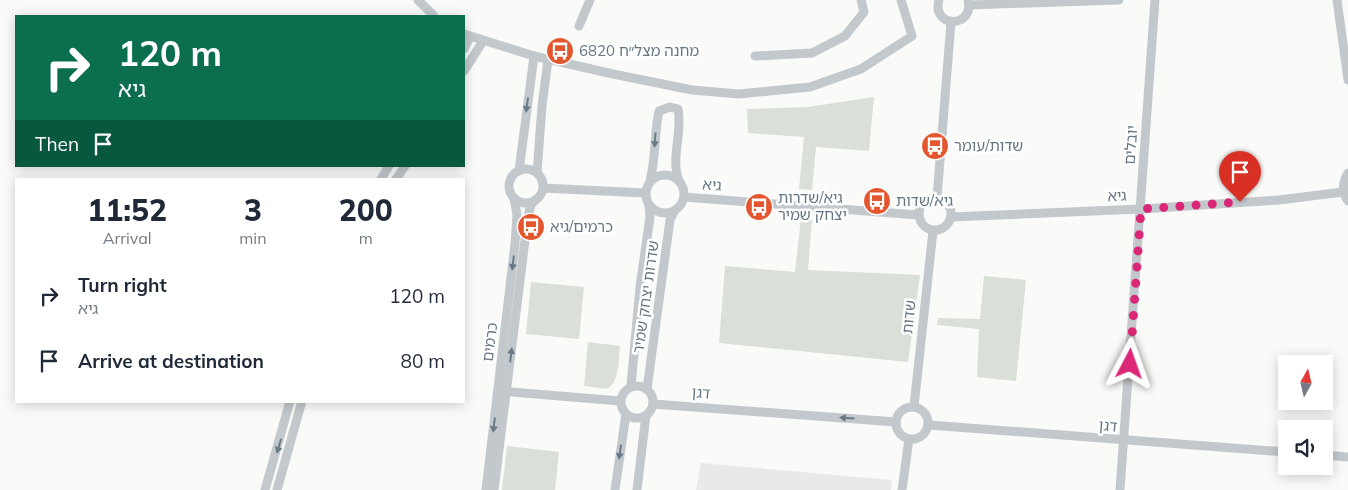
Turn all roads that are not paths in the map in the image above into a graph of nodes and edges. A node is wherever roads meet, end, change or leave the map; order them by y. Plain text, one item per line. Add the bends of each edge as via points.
1 (418, 0) edge
2 (590, 0) edge
3 (861, 0) edge
4 (901, 0) edge
5 (939, 0) edge
6 (1119, 0) edge
7 (1155, 0) edge
8 (1337, 0) edge
9 (969, 3) edge
10 (433, 15) edge
11 (951, 22) junction
12 (579, 26) dead end
13 (467, 36) edge
14 (482, 41) junction
15 (534, 56) junction
16 (755, 56) dead end
17 (548, 60) junction
18 (465, 69) edge
19 (1348, 80) edge
20 (388, 167) edge
21 (404, 167) edge
22 (519, 171) junction
23 (537, 173) junction
24 (1348, 173) edge
25 (381, 178) edge
26 (397, 178) edge
27 (650, 181) junction
28 (679, 181) junction
29 (543, 188) junction
30 (1343, 192) junction
31 (646, 193) junction
32 (684, 197) junction
33 (514, 198) junction
34 (937, 198) junction
35 (535, 200) junction
36 (1348, 201) edge
37 (649, 205) junction
38 (1141, 209) junction
39 (675, 210) junction
40 (918, 215) junction
41 (951, 217) junction
42 (933, 231) junction
43 (631, 386) junction
44 (647, 389) junction
45 (502, 391) junction
46 (620, 401) junction
47 (289, 403) edge
48 (301, 403) edge
49 (653, 404) junction
50 (914, 406) junction
51 (626, 414) junction
52 (646, 415) junction
53 (896, 422) junction
54 (928, 425) junction
55 (909, 439) junction
56 (1124, 441) junction
57 (1348, 450) edge
58 (1278, 451) edge
59 (1333, 456) edge
60 (1348, 457) edge
61 (1348, 462) edge
62 (265, 490) edge
63 (277, 490) edge
64 (486, 490) edge
65 (494, 490) edge
66 (615, 490) edge
67 (637, 490) edge
68 (902, 490) edge
69 (1120, 490) edge

1 - 10 street
2 - 12 street
3 - 16 street via 864,12 845,36 812,53
4 - 17 street via 912,36 861,70 810,87 739,94 692,90
5 - 11 street via 939,13
6 - 9 street
7 - 38 street, יובלים
8 - 19 street
9 - 11 street via 964,18
11 - 34 street
13 - 14 street
14 - 15 street
14 - 18 street
15 - 17 street
15 -> 22 street
17 - 23 street
20 - 25 street
21 - 26 street
22 - 23 street via 528,169
22 - 33 street via 510,182
23 - 29 street
24 - 30 street
27 - 28 street via 670,175
28 -> 27 street via 676,163 680,119 678,109 670,107 660,112 658,119
27 - 31 street
28 - 32 street
29 - 31 street
29 - 35 street
30 - 36 street
30 - 38 street, גיא via 1280,200
31 - 37 street
32 - 39 street
32 - 40 street, גיא
33 - 35 street via 525,203
33 -> 45 street, כרמים via 516,244
34 - 40 street via 924,202
34 - 41 street via 946,202
45 -> 35 street, כרמים via 528,216
37 - 39 street via 658,212
37 - 43 street, שדרות יצחק שמיר
38 - 41 street, גיא
38 - 56 street, יובלים
39 - 44 street, שדרות יצחק שמיר via 670,220
40 - 42 street via 923,226
41 - 42 street via 943,229
42 - 50 street, שדות
43 - 44 street
43 - 46 street
44 - 49 street
45 - 46 street
45 -> 64 street, כרמים
45 - 65 street, כרמים
46 - 51 street
47 -> 62 street
48 - 63 street
49 - 52 street
53 -> 49 street, דגן
50 - 53 street via 902,410
50 - 54 street via 925,413
51 - 52 street via 634,418
51 -> 66 street
52 - 67 street
53 - 55 street via 899,433
54 - 55 street via 922,436
54 - 56 street, דגן
55 - 68 street
56 - 58 street, דגן
56 - 69 street, יובלים
57 - 60 street
59 - 60 street
60 - 61 street

